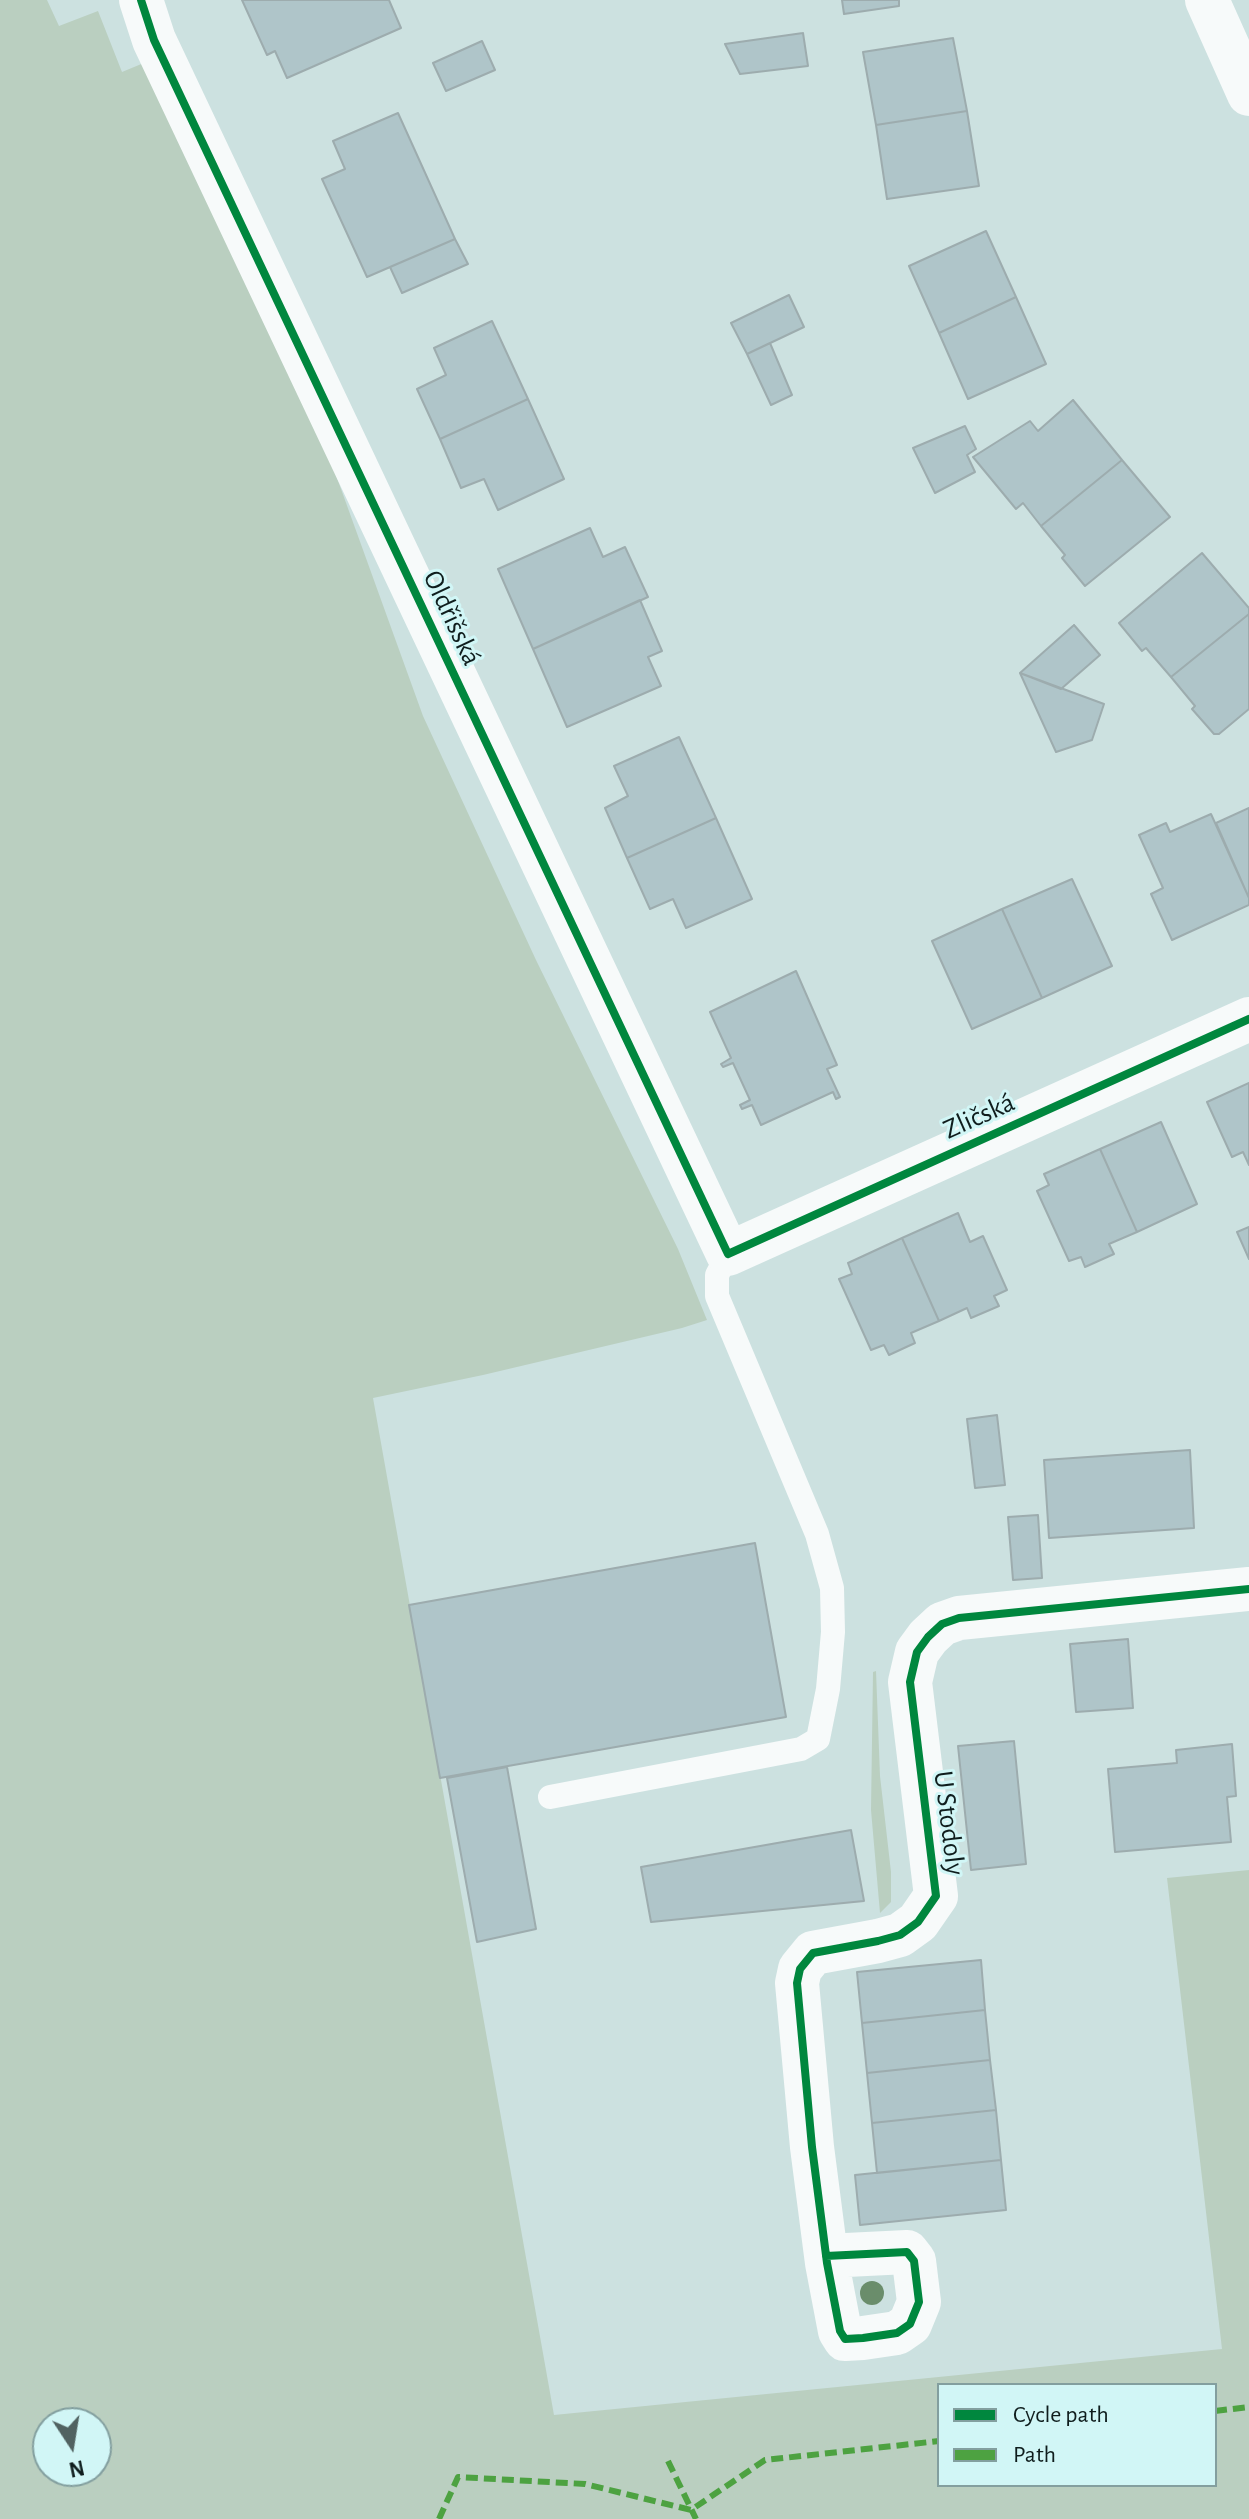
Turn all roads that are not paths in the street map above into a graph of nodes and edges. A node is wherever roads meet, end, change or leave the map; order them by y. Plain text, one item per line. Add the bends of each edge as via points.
1 (141, 0) edge
2 (1207, 0) edge
3 (1249, 94) edge
4 (1249, 1019) edge
5 (728, 1254) junction
6 (1249, 1589) edge
7 (550, 1797) dead end
8 (826, 2256) dead end

1 - 5 street, Oldřišská via 154,40
2 - 3 street
4 - 5 street, Zličská
5 - 7 lane via 717,1275 717,1296 817,1534 832,1588 828,1689 818,1739 801,1749
6 - 8 street, U Stodoly via 959,1618 942,1624 917,1652 910,1682 936,1896 918,1922 900,1935 813,1953 797,1983

